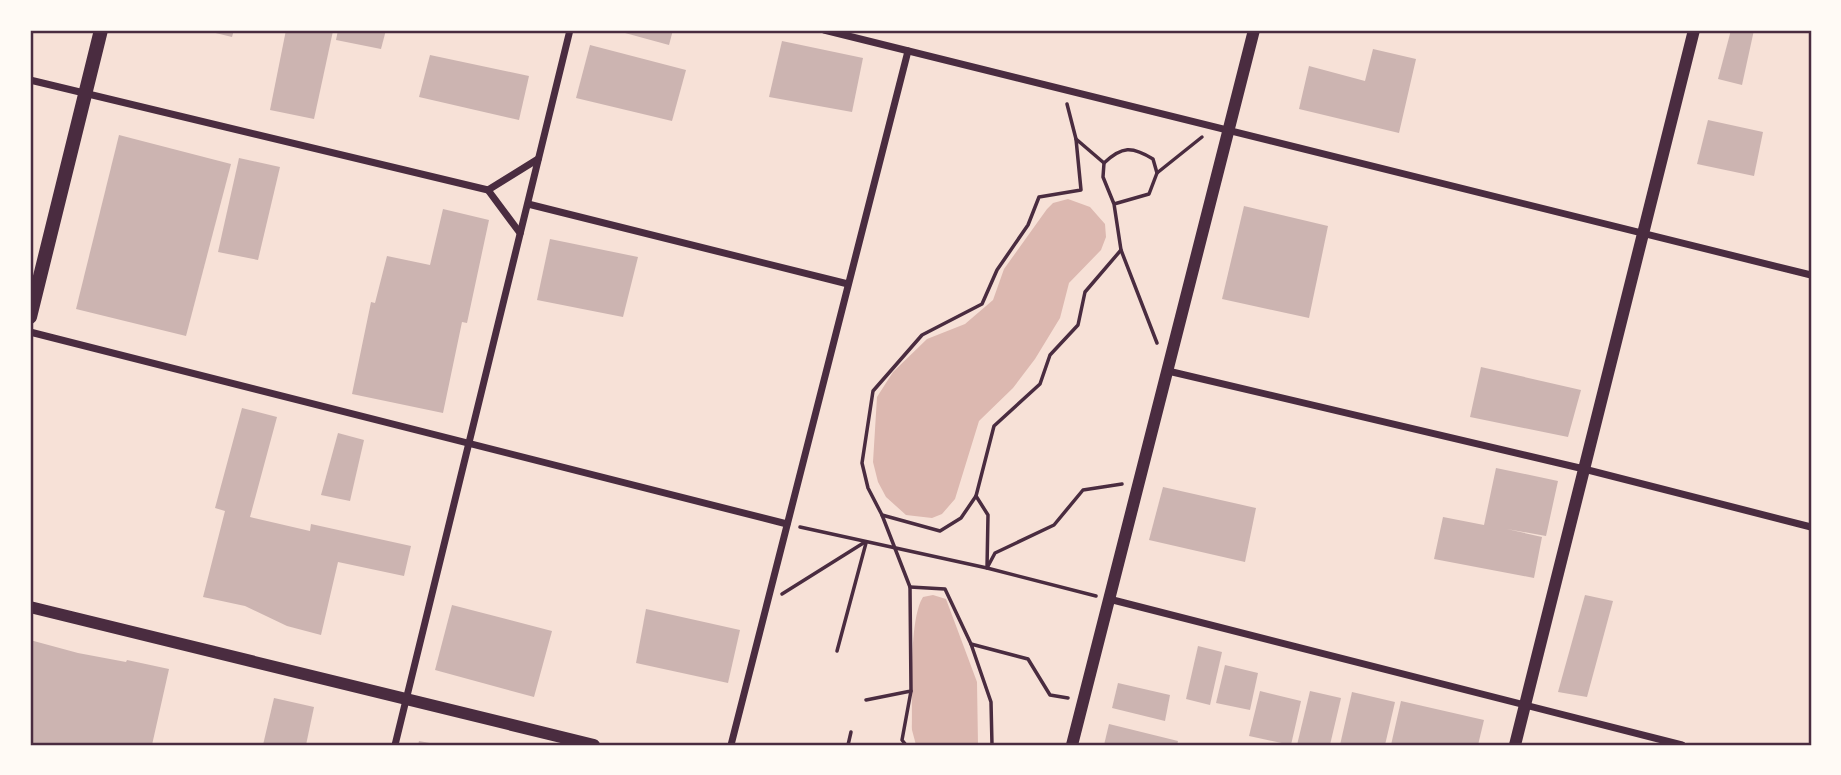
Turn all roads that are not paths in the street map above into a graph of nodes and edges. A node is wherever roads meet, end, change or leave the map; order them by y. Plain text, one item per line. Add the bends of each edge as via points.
1 (101, 30) edge
2 (570, 30) edge
3 (824, 30) edge
4 (1254, 30) edge
5 (1694, 30) edge
6 (908, 51) junction
7 (30, 80) edge
8 (84, 93) junction
9 (1229, 130) junction
10 (539, 159) junction
11 (488, 190) junction
12 (528, 204) junction
13 (520, 233) junction
14 (1644, 233) junction
15 (1811, 275) edge
16 (848, 284) junction
17 (30, 317) edge
18 (30, 332) edge
19 (1168, 371) junction
20 (468, 445) junction
21 (1584, 469) junction
22 (787, 524) junction
23 (1811, 527) edge
24 (1108, 599) junction
25 (30, 607) edge
26 (408, 699) junction
27 (1525, 706) junction
28 (396, 745) edge
29 (594, 745) edge
30 (731, 745) edge
31 (1072, 745) edge
32 (1515, 745) edge
33 (1682, 745) edge

1 - 8 main road
2 - 10 street
3 - 6 street
4 - 9 street
5 - 14 street
6 - 9 street
6 - 16 street
7 - 8 street
8 - 11 street
8 - 17 main road
9 - 14 street
9 - 19 street
10 - 11 street
10 - 12 street
11 - 13 street
12 - 13 street
12 - 16 street
13 - 20 street
14 - 15 street
14 - 21 street
16 - 22 street
18 - 20 street
19 - 21 street
19 - 24 street
20 - 22 street
20 - 26 street
21 - 23 street
21 - 27 street
22 - 30 street
24 - 27 street
24 - 31 street
25 - 26 street
26 - 28 street
26 - 29 street
27 - 32 street
27 - 33 street

